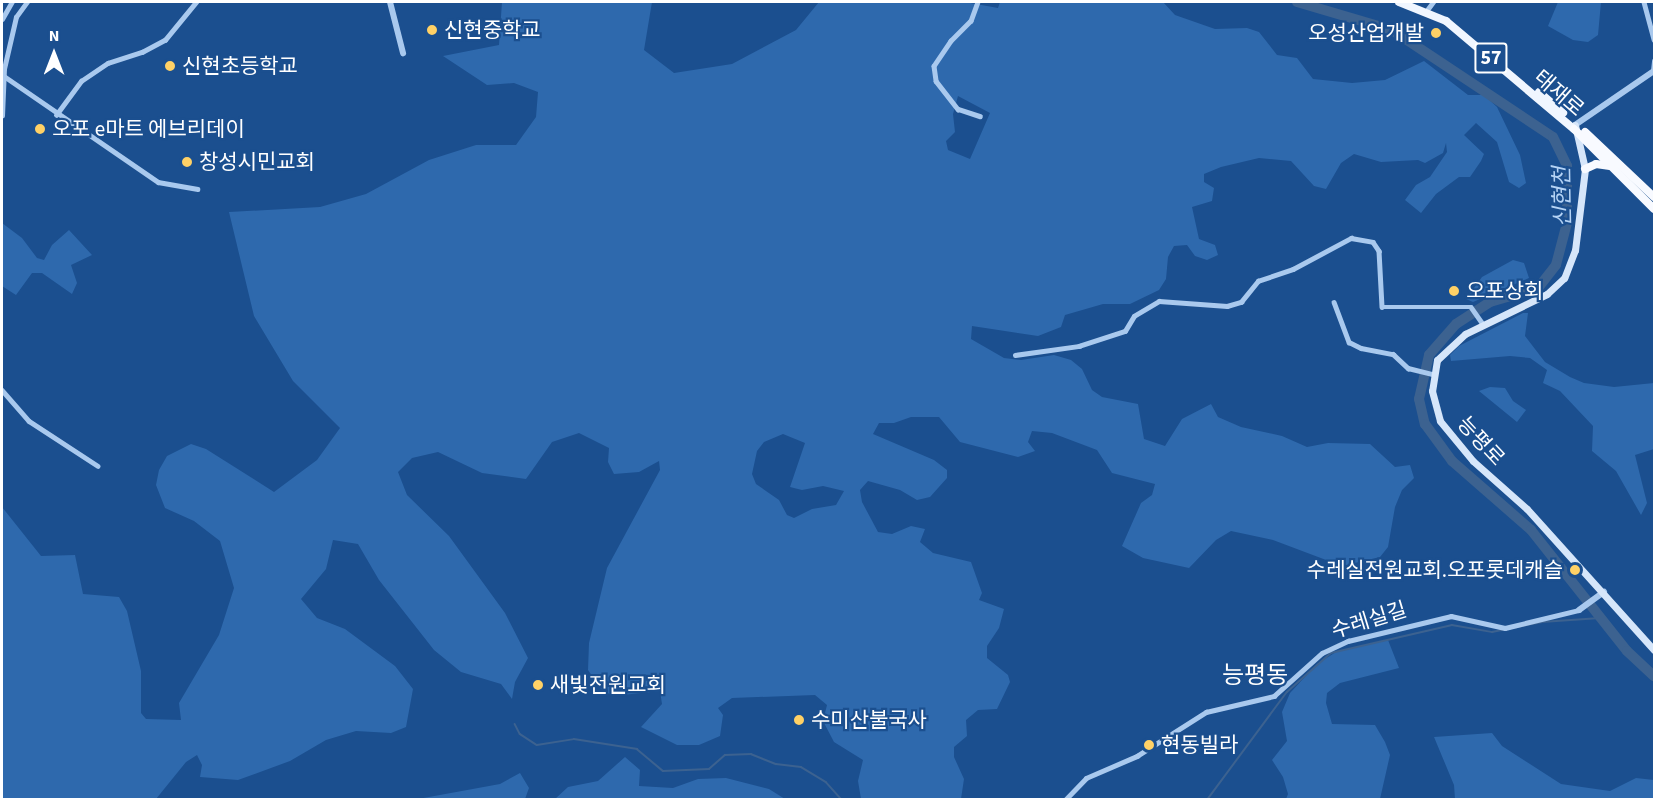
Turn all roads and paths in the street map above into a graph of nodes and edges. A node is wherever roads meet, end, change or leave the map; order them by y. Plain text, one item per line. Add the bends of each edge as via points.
1 (12, 2) edge
2 (27, 2) edge
3 (196, 2) edge
4 (390, 2) edge
5 (978, 2) edge
6 (1399, 2) edge
7 (1407, 2) edge
8 (1433, 2) edge
9 (1644, 2) edge
10 (1427, 10) junction
11 (2, 18) edge
12 (14, 26) junction
13 (1654, 40) edge
14 (403, 53) dead end
15 (1654, 61) edge
16 (1654, 71) edge
17 (4, 76) junction
18 (56, 115) junction
19 (2, 116) edge
20 (980, 116) dead end
21 (1575, 127) junction
22 (1614, 168) junction
23 (1585, 169) junction
24 (196, 189) dead end
25 (1654, 197) edge
26 (1654, 209) edge
27 (1334, 302) dead end
28 (1482, 322) junction
29 (1015, 355) dead end
30 (1432, 374) junction
31 (2, 390) edge
32 (98, 466) dead end
33 (1601, 594) junction
34 (1579, 610) joint
35 (1654, 650) edge
36 (1065, 800) edge

1 - 11 street
2 - 12 street
3 - 18 street via 165,40 108,63 81,81
4 - 14 street
5 - 20 street via 971,21 934,66 936,81 958,109
6 - 21 main road, 태재로 / 57 via 1446,21
7 - 10 main road, 태재로 / 57
8 - 10 street
9 - 13 street
10 - 21 main road, 태재로 / 57 via 1447,19
11 - 12 street
12 - 17 street
15 - 16 street
16 - 21 street
17 - 18 street
17 - 19 street
18 - 24 street via 158,182
21 - 22 highway, 태재로 / 57
21 - 23 main road
21 - 25 highway, 태재로 / 57
22 - 23 highway via 1604,163
22 - 26 highway, 태재로 / 57
23 - 28 main road via 1575,250 1564,278 1547,294
27 - 30 street via 1349,342 1393,354 1408,368
28 - 29 street via 1471,307 1382,307 1379,251 1372,242 1351,238 1293,269 1258,281 1241,302 1227,306 1159,301 1134,316 1125,330 1079,346
28 - 30 main road via 1437,360
30 - 33 main road, 능평로 via 1440,421 1473,461 1527,509
31 - 32 street via 14,408
33 - 34 street
33 - 35 main road, 능평로
34 - 36 street, 수레실길 via 1505,628 1450,616 1348,641 1322,652 1274,696 1206,712 1137,756 1086,778

